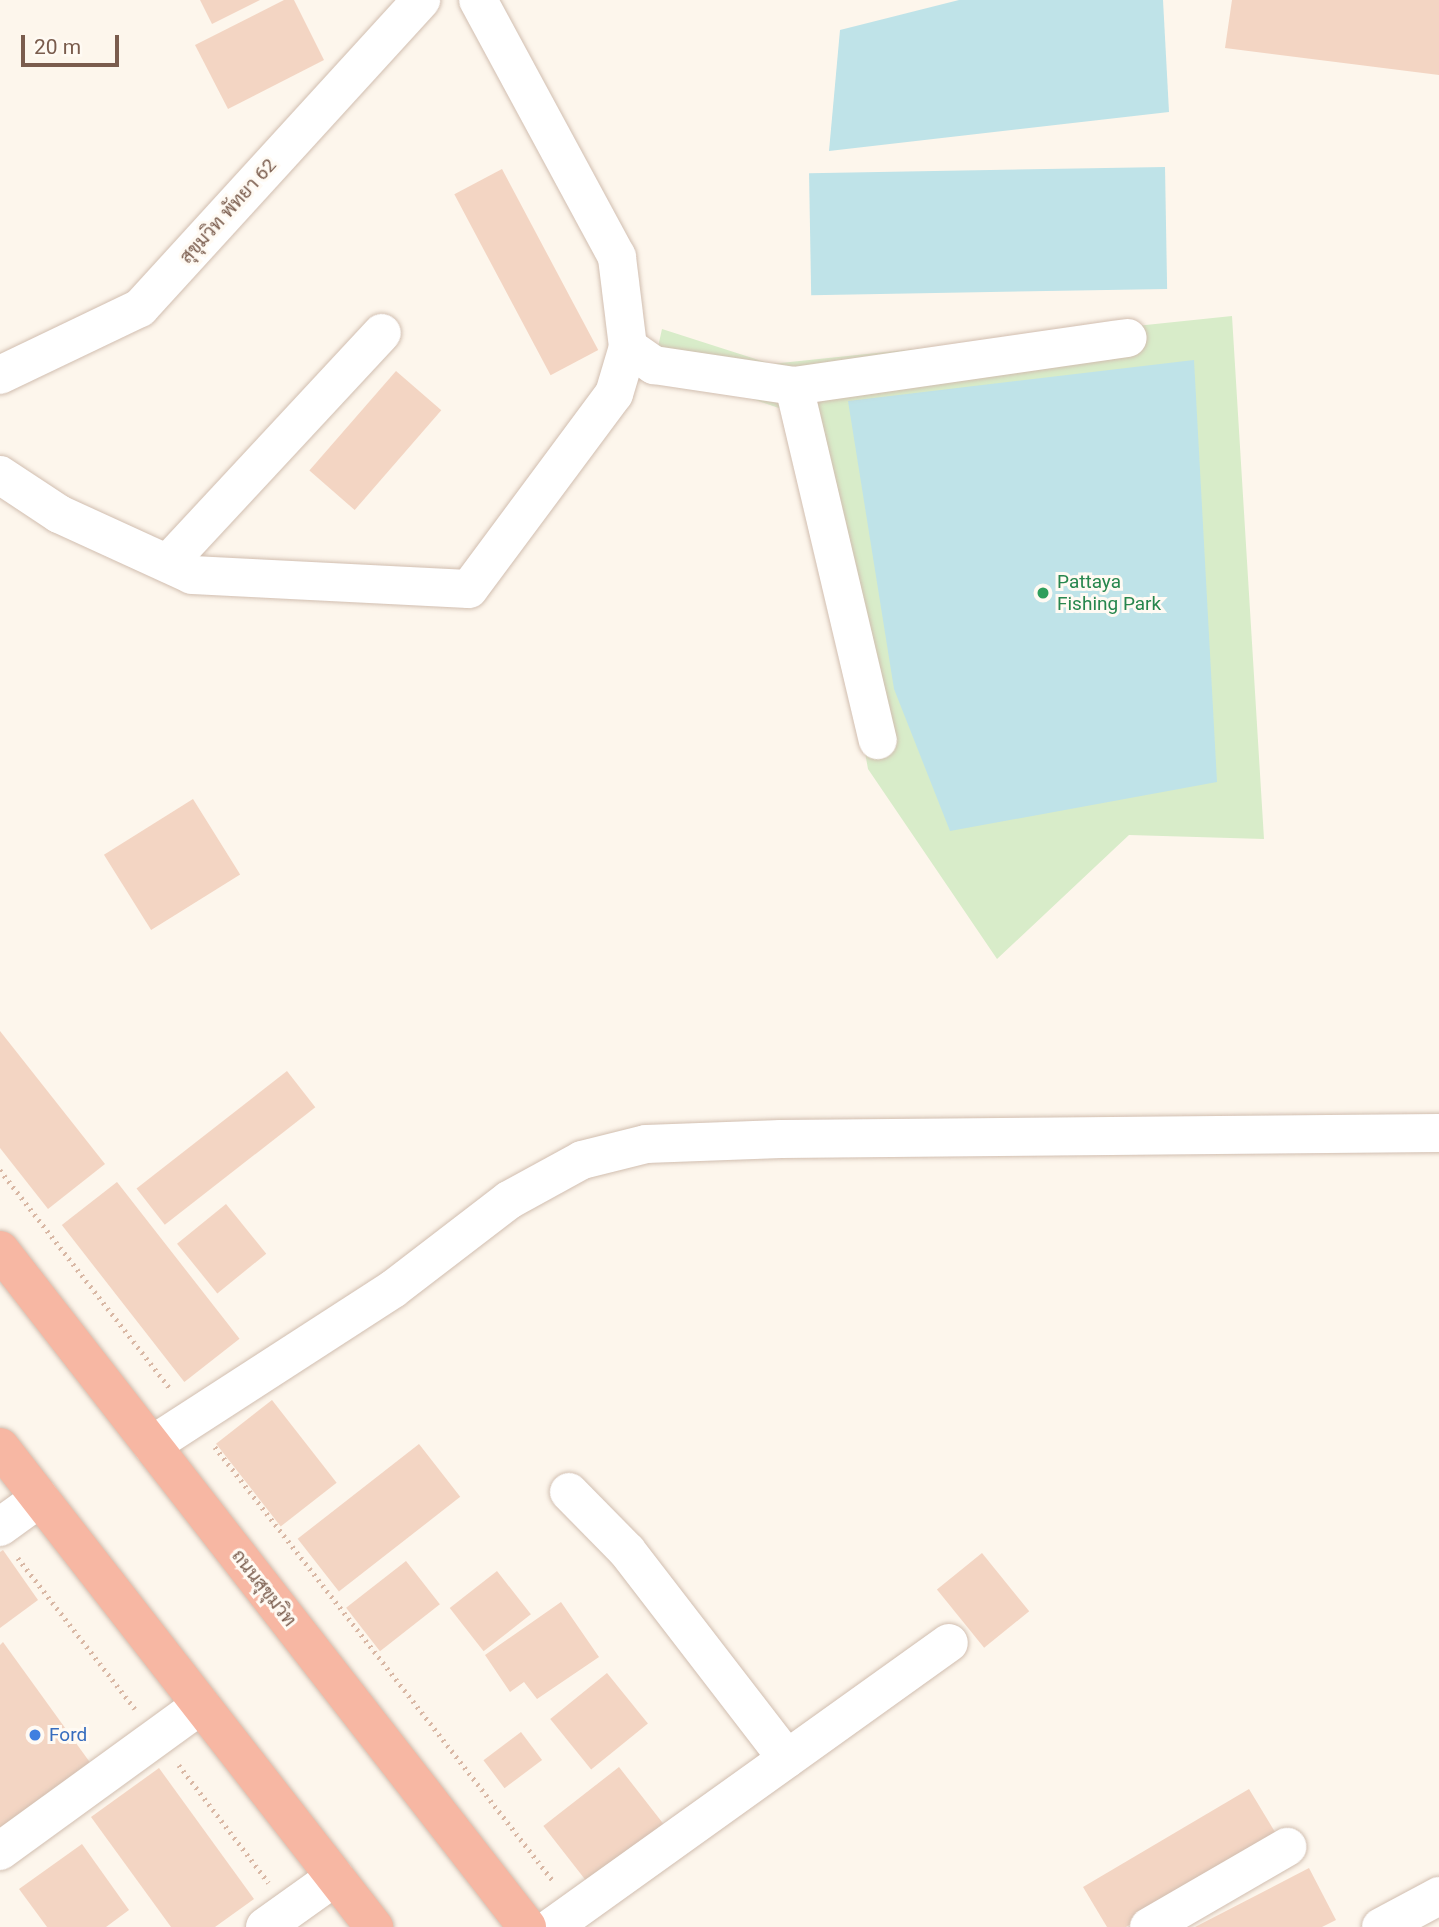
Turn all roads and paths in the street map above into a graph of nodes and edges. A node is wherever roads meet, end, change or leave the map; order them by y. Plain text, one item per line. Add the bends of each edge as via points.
1 (421, 0) edge
2 (478, 0) edge
3 (382, 333) dead end
4 (1128, 338) dead end
5 (628, 346) junction
6 (0, 375) edge
7 (794, 386) junction
8 (0, 475) edge
9 (168, 563) junction
10 (878, 740) dead end
11 (1439, 1133) edge
12 (0, 1170) edge
13 (0, 1250) edge
14 (193, 1419) junction
15 (152, 1446) junction
16 (0, 1447) edge
17 (569, 1492) dead end
18 (40, 1498) junction
19 (0, 1527) edge
20 (949, 1643) dead end
21 (201, 1705) junction
22 (787, 1759) junction
23 (1287, 1847) dead end
24 (0, 1851) edge
25 (335, 1877) junction
26 (1439, 1896) edge
27 (564, 1918) edge
28 (265, 1927) edge
29 (374, 1927) edge
30 (527, 1927) edge
31 (1149, 1927) edge
32 (1381, 1927) edge

1 - 6 street, สุขุมวิท พัทยา 62 via 140,308
2 - 5 street via 617,257
3 - 9 street
4 - 7 street
5 - 7 street via 654,365
5 - 9 street via 614,394 469,589 192,575
7 - 10 street
8 - 9 street via 59,514
11 - 14 street via 646,1144 582,1160 509,1200 393,1289
12 - 14 path
13 - 15 highway, ถนนสุขุมวิท
14 - 15 street
14 - 27 path
15 - 30 highway, ถนนสุขุมวิท
16 - 18 highway
17 - 22 street via 627,1551
18 - 19 street
18 - 21 highway
20 - 22 street
21 - 24 street
21 - 25 highway
22 - 27 street
23 - 31 street
25 - 28 street
25 - 29 highway
26 - 32 street

